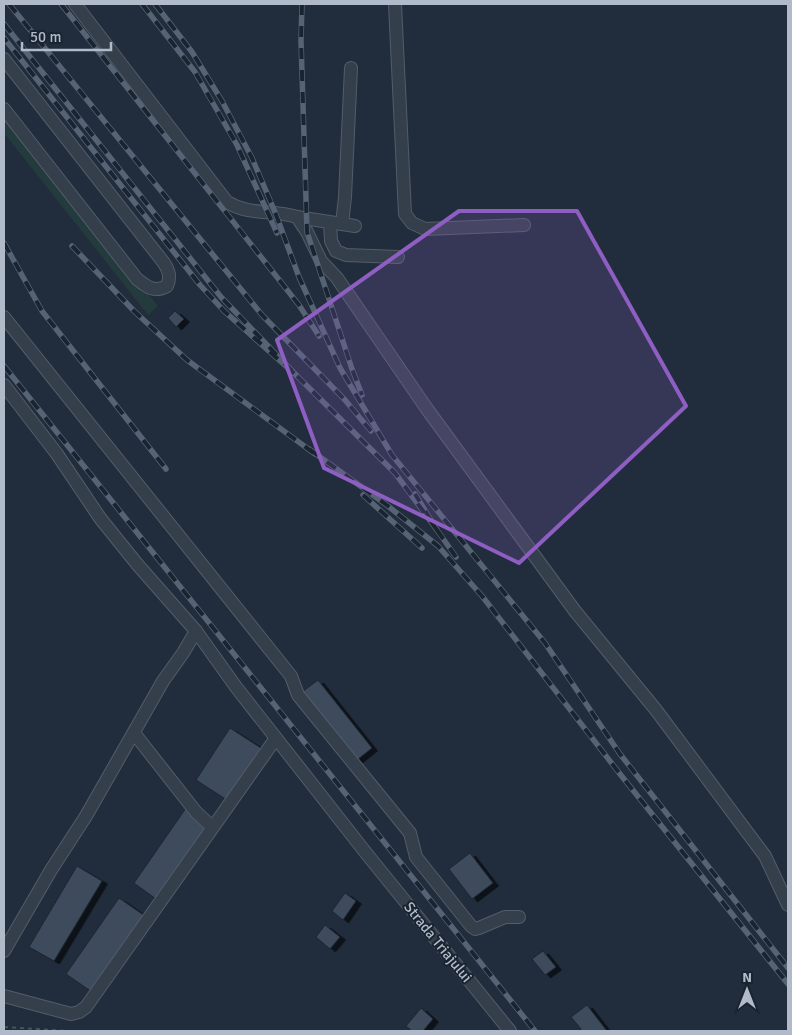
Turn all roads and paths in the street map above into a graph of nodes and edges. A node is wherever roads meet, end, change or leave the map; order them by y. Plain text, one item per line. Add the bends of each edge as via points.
1 (76, 4) edge
2 (395, 4) edge
3 (4, 58) edge
4 (352, 68) dead end
5 (4, 109) edge
6 (296, 217) junction
7 (336, 223) junction
8 (524, 225) dead end
9 (355, 226) dead end
10 (398, 257) dead end
11 (4, 317) edge
12 (4, 385) edge
13 (196, 631) junction
14 (134, 733) junction
15 (276, 738) junction
16 (212, 828) junction
17 (788, 905) edge
18 (520, 917) dead end
19 (4, 951) edge
20 (4, 996) edge
21 (4, 1027) edge
22 (66, 1031) edge
23 (510, 1031) edge

1 - 6 street via 228,202 238,208
2 - 8 street via 405,214 412,223 424,229
3 - 5 street via 164,263 169,270 167,286 153,290 137,279
4 - 7 street via 345,196
6 - 7 street
6 - 17 street via 321,262 337,278 427,409 575,611 656,710 765,856
7 - 9 street
7 - 10 street via 331,241 336,251 346,255
11 - 18 street via 291,676 298,695 410,833 416,857 471,926 475,929 505,917
12 - 13 street, Strada Triajului via 57,454 100,518
13 - 14 street
13 - 15 street, Strada Triajului
14 - 16 street
14 - 19 street
15 - 16 street
15 - 23 street, Strada Triajului
16 - 20 street via 86,1008 71,1014
21 - 22 path

